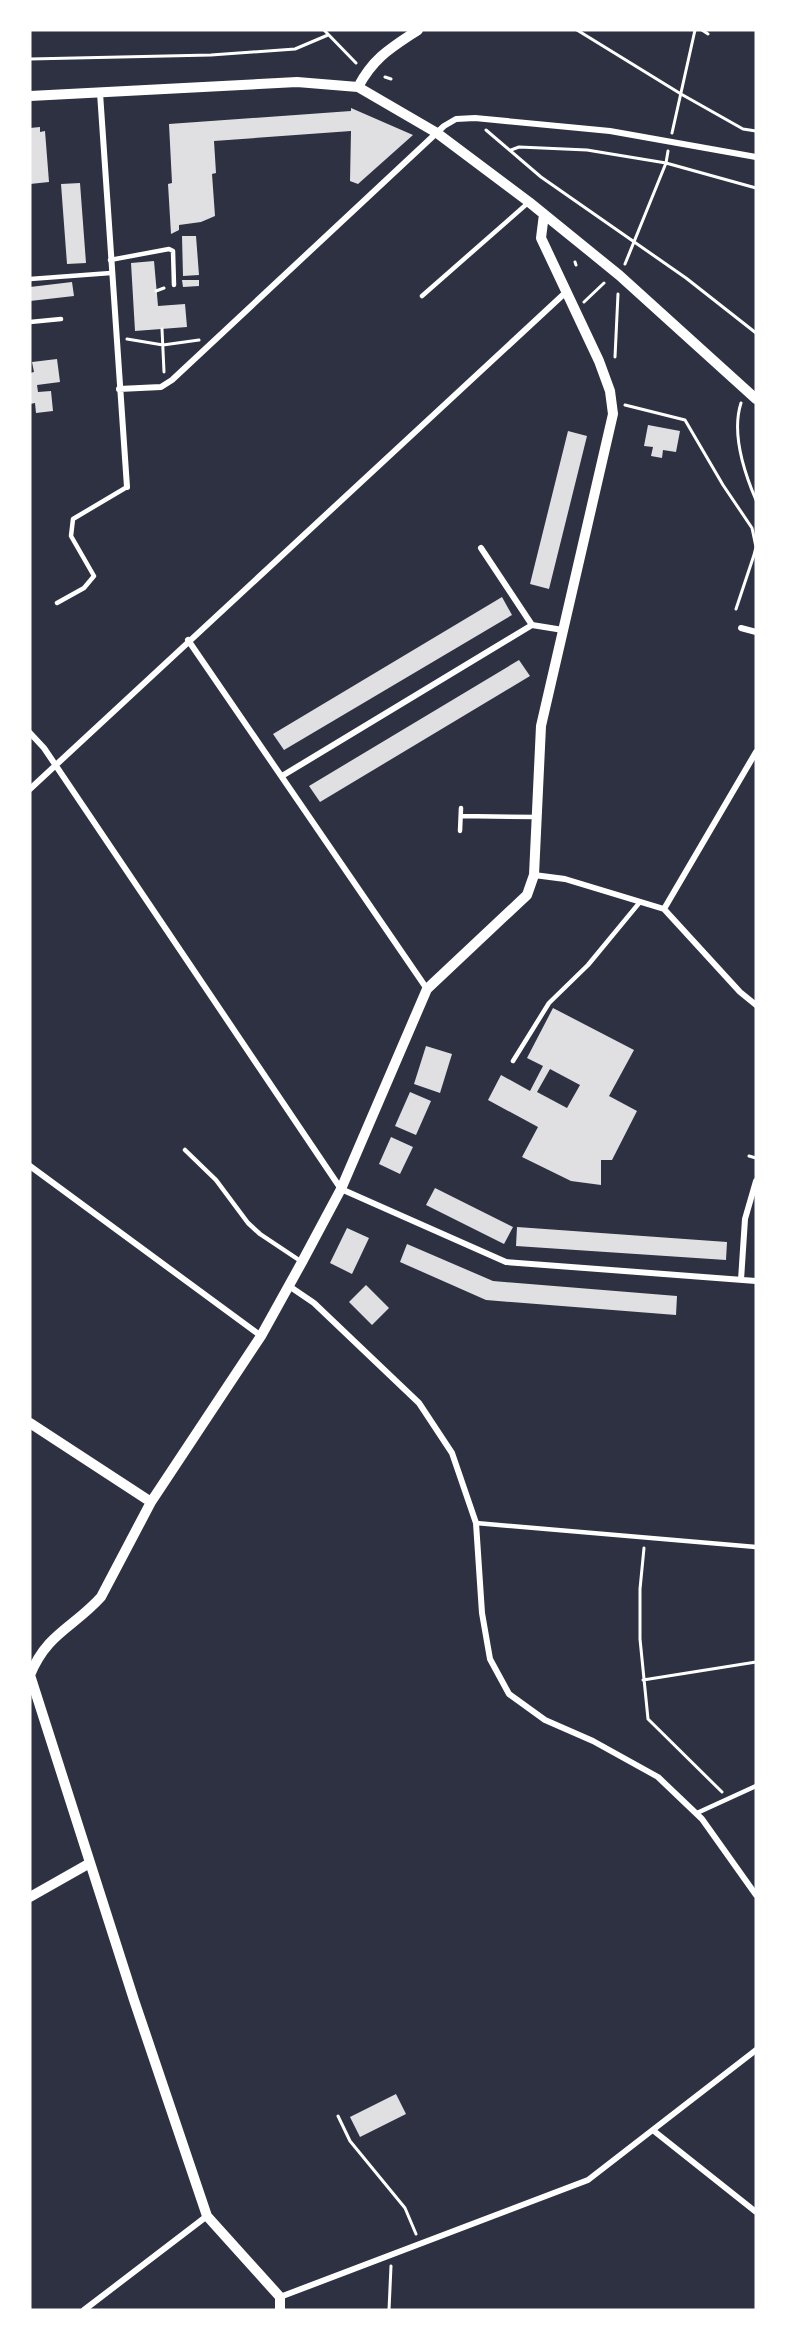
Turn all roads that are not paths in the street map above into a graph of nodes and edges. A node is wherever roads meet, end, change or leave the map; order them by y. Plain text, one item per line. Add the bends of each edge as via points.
1 (418, 30) edge
2 (358, 87) junction
3 (100, 93) junction
4 (30, 96) edge
5 (437, 133) junction
6 (756, 157) edge
7 (529, 202) junction
8 (544, 214) junction
9 (110, 260) junction
10 (111, 273) junction
11 (30, 279) edge
12 (174, 285) dead end
13 (565, 293) junction
14 (422, 296) dead end
15 (61, 319) dead end
16 (30, 322) edge
17 (119, 388) junction
18 (756, 399) edge
19 (127, 487) joint
20 (481, 548) dead end
21 (57, 603) dead end
22 (532, 625) junction
23 (741, 628) dead end
24 (563, 630) junction
25 (756, 632) edge
26 (188, 640) junction
27 (30, 733) edge
28 (756, 752) edge
29 (55, 766) junction
30 (282, 776) junction
31 (30, 789) edge
32 (461, 808) dead end
33 (461, 816) junction
34 (536, 817) junction
35 (460, 831) dead end
36 (534, 875) junction
37 (640, 902) junction
38 (664, 909) junction
39 (427, 989) junction
40 (756, 1005) edge
41 (513, 1061) dead end
42 (185, 1150) dead end
43 (30, 1166) edge
44 (756, 1181) edge
45 (341, 1189) junction
46 (302, 1263) junction
47 (741, 1280) junction
48 (756, 1281) edge
49 (289, 1286) junction
50 (261, 1336) junction
51 (30, 1423) edge
52 (151, 1502) junction
53 (476, 1523) junction
54 (756, 1547) edge
55 (30, 1675) edge
56 (756, 1786) edge
57 (696, 1813) junction
58 (90, 1863) junction
59 (756, 1895) edge
60 (30, 1897) edge
61 (756, 2050) edge
62 (654, 2131) junction
63 (756, 2212) edge
64 (207, 2217) junction
65 (280, 2297) junction
66 (84, 2310) edge
67 (280, 2310) edge

1 - 2 street via 383,54
2 - 3 street via 297,82
2 - 5 street
3 - 4 street
3 - 9 street
5 - 6 street via 456,119 475,118 610,131
5 - 7 street
5 - 17 street via 172,380 161,387
7 - 8 street
7 - 14 lane
8 - 13 street via 541,238
8 - 18 street via 619,275
9 - 10 street
9 - 12 lane via 169,249 174,256
10 - 11 lane
10 - 17 street
13 - 24 street via 610,391 613,414
13 - 26 street
15 - 16 lane
17 - 19 street
19 - 21 lane via 73,519 71,536 94,576 84,588
20 - 22 street
22 - 24 street
22 - 30 street
23 - 25 street
24 - 34 street via 541,726
26 - 29 street
26 - 30 street
27 - 29 street
28 - 38 street
29 - 31 street
29 - 45 street
30 - 39 street
32 - 33 lane
33 - 34 lane
33 - 35 lane
34 - 36 street
36 - 37 street via 566,879
36 - 39 street via 527,895
37 - 38 street
37 - 41 lane via 588,965 549,1002
38 - 40 street
39 - 45 street
42 - 46 lane via 216,1180 248,1223
43 - 50 street
44 - 47 street via 745,1219
45 - 46 street
45 - 47 street via 506,1262
46 - 49 street
47 - 48 street
49 - 50 street
49 - 53 street via 314,1302 419,1403 452,1453
50 - 52 street
51 - 52 street
52 - 55 street via 101,1597 48,1642
53 - 54 lane
53 - 57 street via 482,1613 490,1659 509,1695 545,1720 658,1777
55 - 58 street
56 - 57 lane
57 - 59 street
58 - 60 street
58 - 64 street
61 - 62 street
62 - 63 street
62 - 65 street via 588,2180
64 - 65 street
64 - 66 street
65 - 67 street

